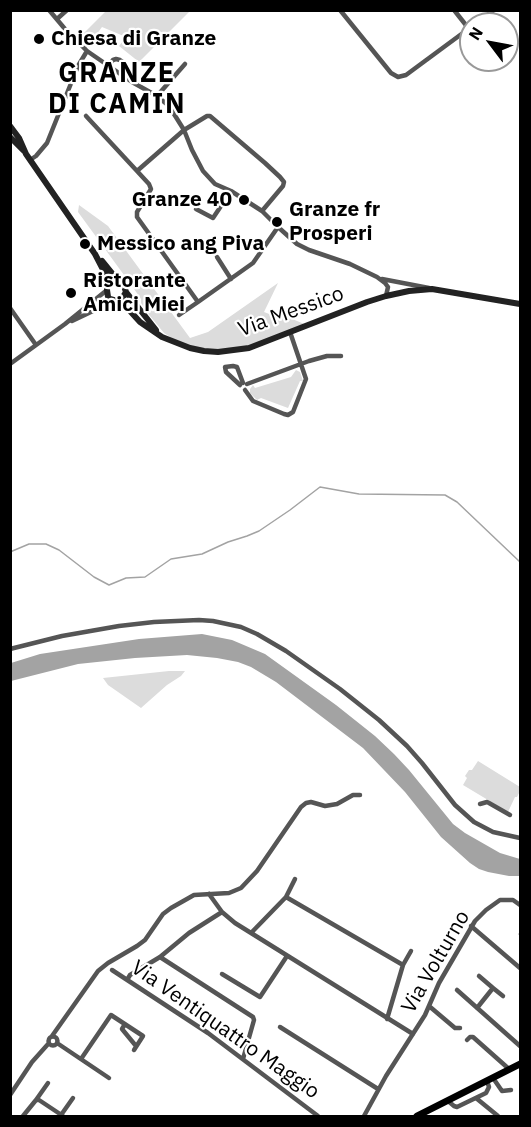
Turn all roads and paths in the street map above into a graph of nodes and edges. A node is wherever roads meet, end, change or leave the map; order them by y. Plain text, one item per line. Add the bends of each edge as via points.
1 (50, 10) edge
2 (67, 10) edge
3 (340, 10) edge
4 (57, 19) junction
5 (459, 36) edge
6 (87, 51) junction
7 (185, 64) dead end
8 (108, 66) junction
9 (120, 74) junction
10 (157, 96) junction
11 (86, 116) dead end
12 (10, 126) edge
13 (184, 130) junction
14 (10, 137) edge
15 (28, 157) junction
16 (137, 171) junction
17 (231, 191) junction
18 (196, 209) dead end
19 (262, 211) junction
20 (278, 228) junction
21 (95, 254) junction
22 (217, 257) dead end
23 (377, 277) junction
24 (231, 279) junction
25 (119, 282) junction
26 (107, 288) junction
27 (432, 289) junction
28 (126, 292) junction
29 (386, 296) junction
30 (96, 299) junction
31 (117, 301) junction
32 (198, 302) junction
33 (520, 304) edge
34 (103, 307) junction
35 (10, 308) edge
36 (179, 315) dead end
37 (64, 324) junction
38 (290, 332) junction
39 (162, 337) junction
40 (36, 345) junction
41 (341, 356) dead end
42 (10, 364) edge
43 (301, 364) junction
44 (10, 650) edge
45 (360, 795) dead end
46 (480, 804) dead end
47 (510, 815) dead end
48 (520, 838) edge
49 (295, 879) dead end
50 (208, 894) junction
51 (285, 897) junction
52 (519, 904) edge
53 (222, 912) junction
54 (471, 927) junction
55 (251, 933) junction
56 (411, 951) dead end
57 (288, 956) junction
58 (160, 957) junction
59 (403, 965) junction
60 (520, 968) edge
61 (112, 970) dead end
62 (222, 974) dead end
63 (479, 976) dead end
64 (127, 980) junction
65 (493, 988) junction
66 (458, 990) dead end
67 (503, 996) dead end
68 (429, 1006) junction
69 (477, 1008) junction
70 (387, 1019) junction
71 (125, 1024) junction
72 (280, 1027) dead end
73 (460, 1028) dead end
74 (412, 1034) junction
75 (52, 1036) junction
76 (467, 1040) dead end
77 (50, 1043) junction
78 (57, 1043) junction
79 (520, 1046) edge
80 (81, 1059) junction
81 (243, 1059) junction
82 (520, 1064) edge
83 (509, 1069) junction
84 (110, 1078) dead end
85 (490, 1079) junction
86 (48, 1083) dead end
87 (378, 1089) junction
88 (511, 1090) dead end
89 (10, 1095) edge
90 (73, 1098) dead end
91 (476, 1098) junction
92 (36, 1100) junction
93 (448, 1101) junction
94 (22, 1116) edge
95 (62, 1116) edge
96 (318, 1116) edge
97 (364, 1116) edge
98 (417, 1116) edge
99 (498, 1116) edge

1 - 4 street
2 - 4 street
3 - 5 street via 398,77
4 - 6 street
6 - 8 street
6 - 15 street via 47,143 36,156
7 - 10 street
8 - 9 street
8 - 9 street via 116,59 123,62
9 - 10 street
10 - 13 street via 169,106
11 - 16 street
12 - 15 street, Via Messico
13 - 16 street
13 - 17 street via 203,171 215,184
13 - 19 street via 210,116 280,177 283,186
14 - 15 street, Via Messico
15 - 21 street, Via Messico
16 - 32 street via 152,189 137,217
17 - 18 street via 213,218
17 - 19 street
19 - 20 street
20 - 23 street via 309,250
20 - 24 street via 254,263
21 - 25 street, Via Messico
21 - 26 street, Via Messico via 108,279
22 - 24 street
23 - 27 street
23 - 29 street via 388,287
24 - 32 street
25 - 26 street
25 - 28 street, Via Messico
26 - 30 street
26 - 31 street, Via Messico via 108,297
27 - 29 street, Via Messico
27 - 33 street, Via Messico
28 - 31 street
28 - 39 street, Via Messico
29 - 38 street, Via Messico
30 - 34 street
30 - 37 street
31 - 34 street
31 - 39 street, Via Messico
32 - 36 street
34 - 37 street
35 - 40 street
37 - 40 street
38 - 39 street, Via Messico via 249,348 218,352 190,348
38 - 43 street
40 - 42 street
41 - 43 street
43 - 43 street via 306,379 291,414 253,401 244,386
44 - 48 street via 62,636 165,621 199,620 241,627 286,651 391,731 474,822 493,832
45 - 50 street via 325,806 306,803 241,888
46 - 47 street via 487,802
49 - 51 street
50 - 53 street
50 - 75 street via 194,895 171,908 145,940 101,968
51 - 55 street
51 - 59 street
52 - 54 street, Via Volturno via 513,900 496,902
53 - 55 street
53 - 58 street
54 - 60 street
54 - 68 street, Via Volturno
55 - 57 street
56 - 59 street
57 - 62 street via 260,997
57 - 70 street
58 - 64 street
58 - 81 street via 254,1017
59 - 70 street
61 - 64 street, Via Ventiquattro Maggio
63 - 65 street
64 - 81 street, Via Ventiquattro Maggio
65 - 67 street
65 - 69 street
66 - 69 street
68 - 73 street
68 - 74 street, Via Volturno
69 - 79 street
70 - 74 street
71 - 71 street via 122,1029 135,1048 143,1036
71 - 80 street via 111,1015
72 - 87 street
74 - 87 street, Via Volturno
75 - 77 street
75 - 78 street
76 - 83 street via 473,1037
77 - 78 street
77 - 89 street
78 - 80 street
80 - 84 street
81 - 96 street, Via Ventiquattro Maggio
82 - 83 main road
83 - 85 main road
85 - 88 street via 502,1091
85 - 91 street via 486,1093
85 - 93 main road
86 - 92 street
87 - 97 street, Via Volturno
90 - 95 street
91 - 93 street via 458,1107
91 - 99 street
92 - 94 street
92 - 95 street
93 - 98 main road

